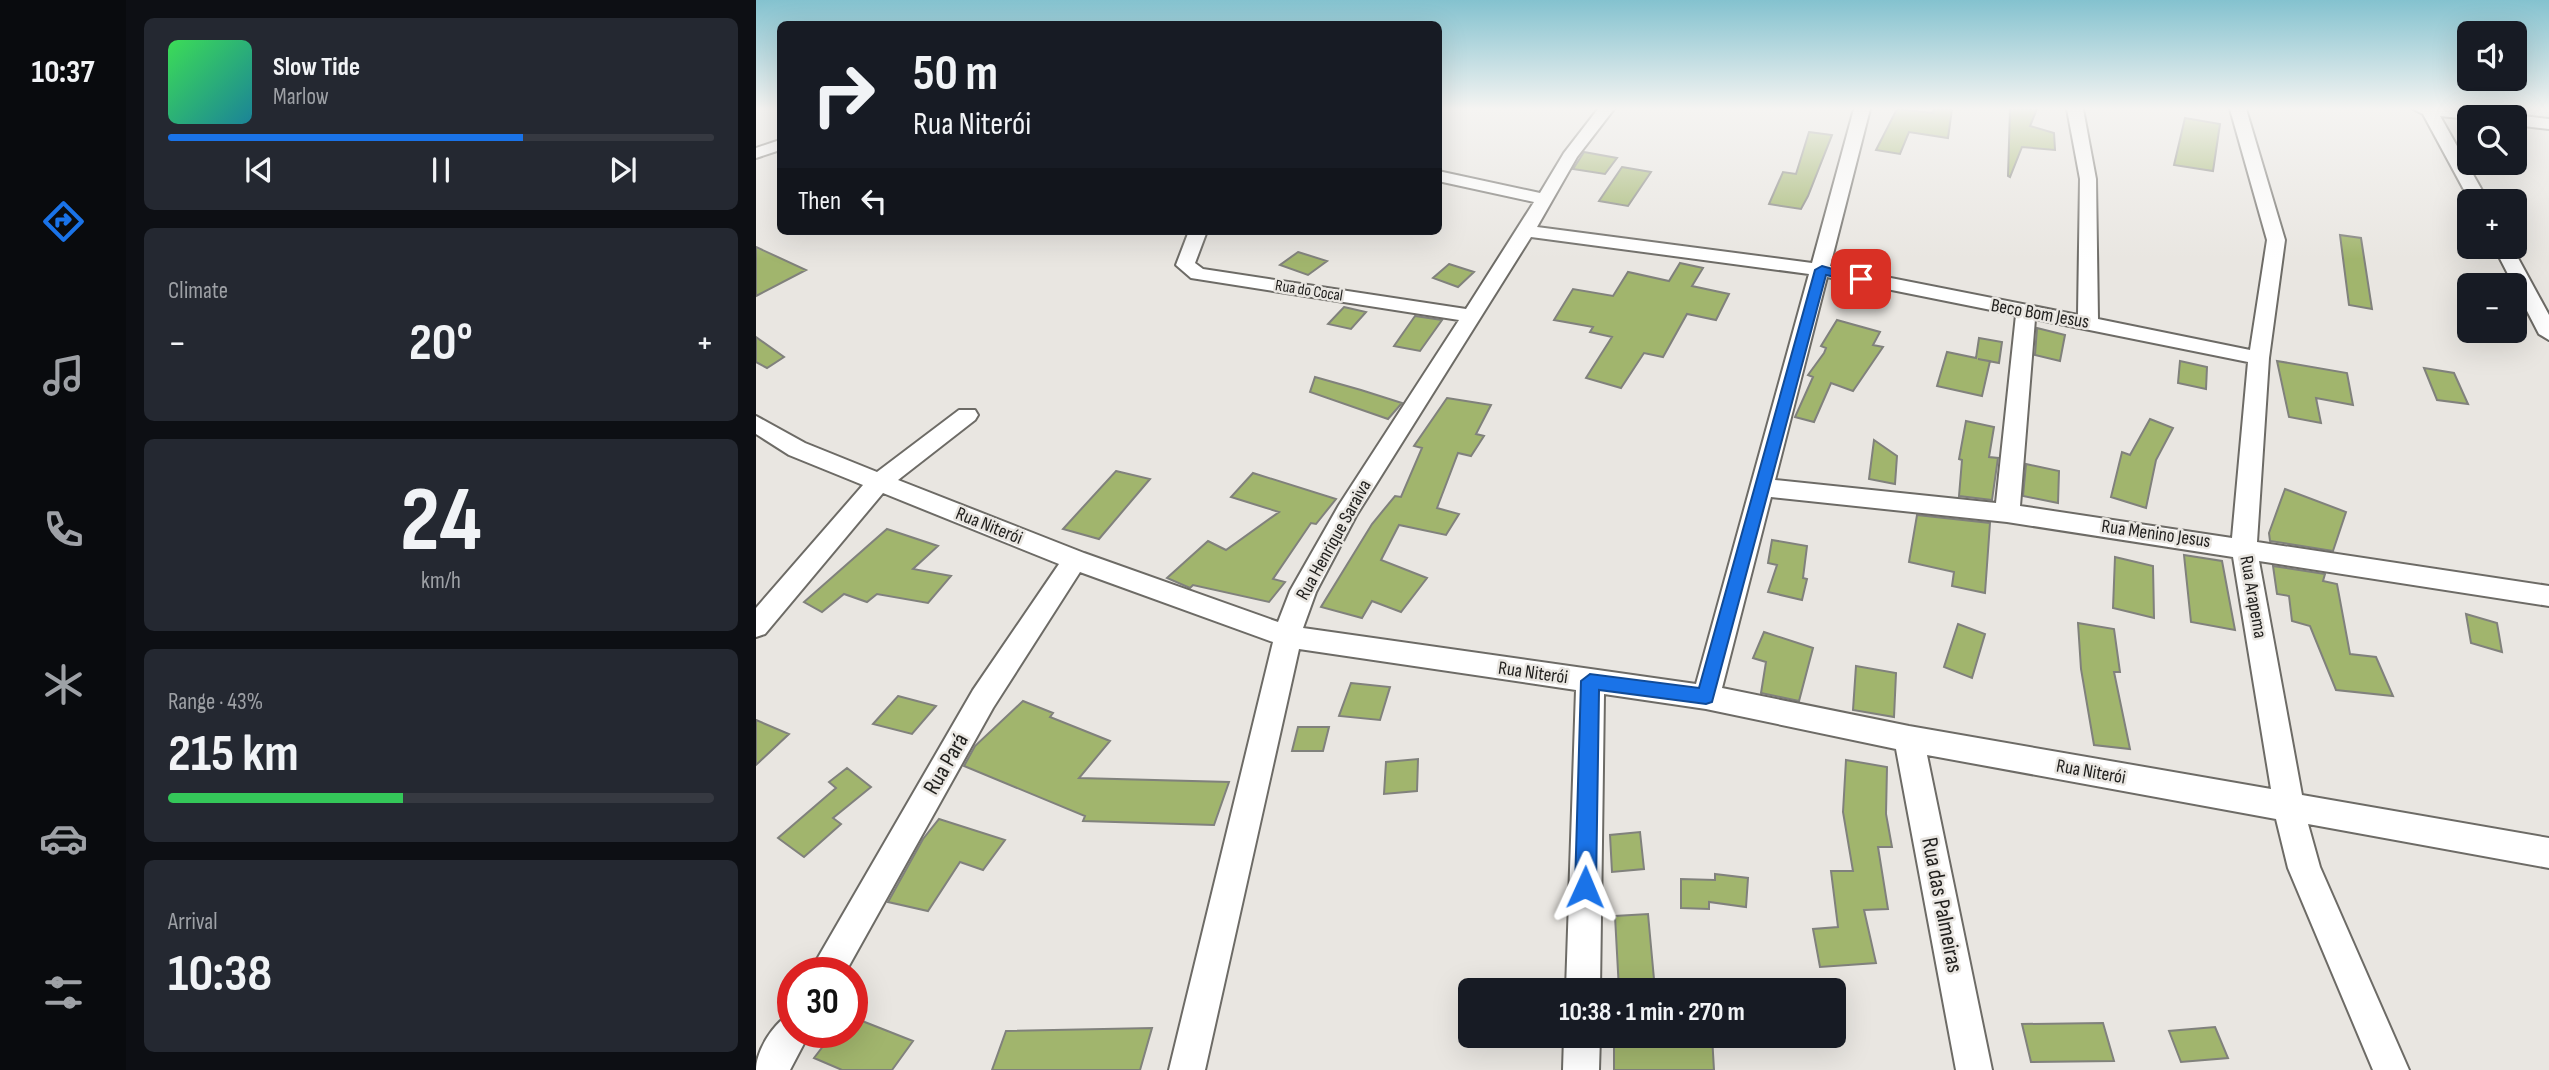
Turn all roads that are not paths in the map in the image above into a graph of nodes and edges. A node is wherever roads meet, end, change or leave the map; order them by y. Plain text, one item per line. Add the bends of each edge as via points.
1 (1568, 159) edge
2 (1850, 159) edge
3 (2084, 159) edge
4 (2252, 159) edge
5 (2454, 159) edge
6 (1442, 177) edge
7 (2472, 189) edge
8 (1544, 199) junction
9 (1526, 231) junction
10 (1196, 235) edge
11 (2509, 259) edge
12 (1822, 270) junction
13 (2026, 311) junction
14 (1471, 316) junction
15 (2088, 322) junction
16 (2549, 334) edge
17 (2259, 358) junction
18 (967, 415) dead end
19 (756, 424) edge
20 (879, 482) junction
21 (1760, 486) junction
22 (2007, 513) junction
23 (2245, 547) junction
24 (1075, 560) junction
25 (2549, 596) edge
26 (756, 626) edge
27 (1289, 637) junction
28 (1590, 681) junction
29 (1706, 697) junction
30 (1909, 739) junction
31 (2289, 809) junction
32 (2549, 853) edge
33 (835, 957) edge
34 (1583, 978) edge
35 (783, 1048) edge
36 (1582, 1048) edge
37 (770, 1070) edge
38 (1187, 1070) edge
39 (1581, 1070) edge
40 (1974, 1070) edge
41 (2390, 1070) edge

1 - 8 street, Rua Henrique Saraiva
2 - 12 street
3 - 15 street
4 - 17 street, Rua Arapema via 2276,240
5 - 7 street
6 - 8 street
8 - 9 street, Rua Henrique Saraiva
9 - 12 street, Beco Bom Jesus
9 - 14 street, Rua Henrique Saraiva
10 - 14 street, Rua do Cocal via 1185,265 1191,271
11 - 16 street
12 - 13 street, Beco Bom Jesus
12 - 21 street
13 - 15 street, Beco Bom Jesus
13 - 22 street
14 - 27 street, Rua Henrique Saraiva via 1347,512 1303,591
15 - 17 street, Beco Bom Jesus
17 - 23 street, Rua Arapema
18 - 20 street
19 - 20 street, Rua Niterói via 797,449
20 - 24 street, Rua Niterói
20 - 26 street
21 - 22 street, Rua Menino Jesus
21 - 29 street
22 - 23 street, Rua Menino Jesus
23 - 25 street, Rua Menino Jesus
23 - 31 street, Rua Arapema
24 - 27 street, Rua Niterói
24 - 33 street, Rua Pará via 983,699
27 - 28 street, Rua Niterói
27 - 38 street, Rua Henrique Saraiva
28 - 29 street, Rua Niterói
28 - 34 street
29 - 30 street, Rua Niterói
30 - 31 street, Rua Niterói
30 - 40 street, Rua das Palmeiras
31 - 32 street, Rua Niterói
31 - 41 street, Rua Arapema via 2304,868
35 - 37 street
36 - 39 street

